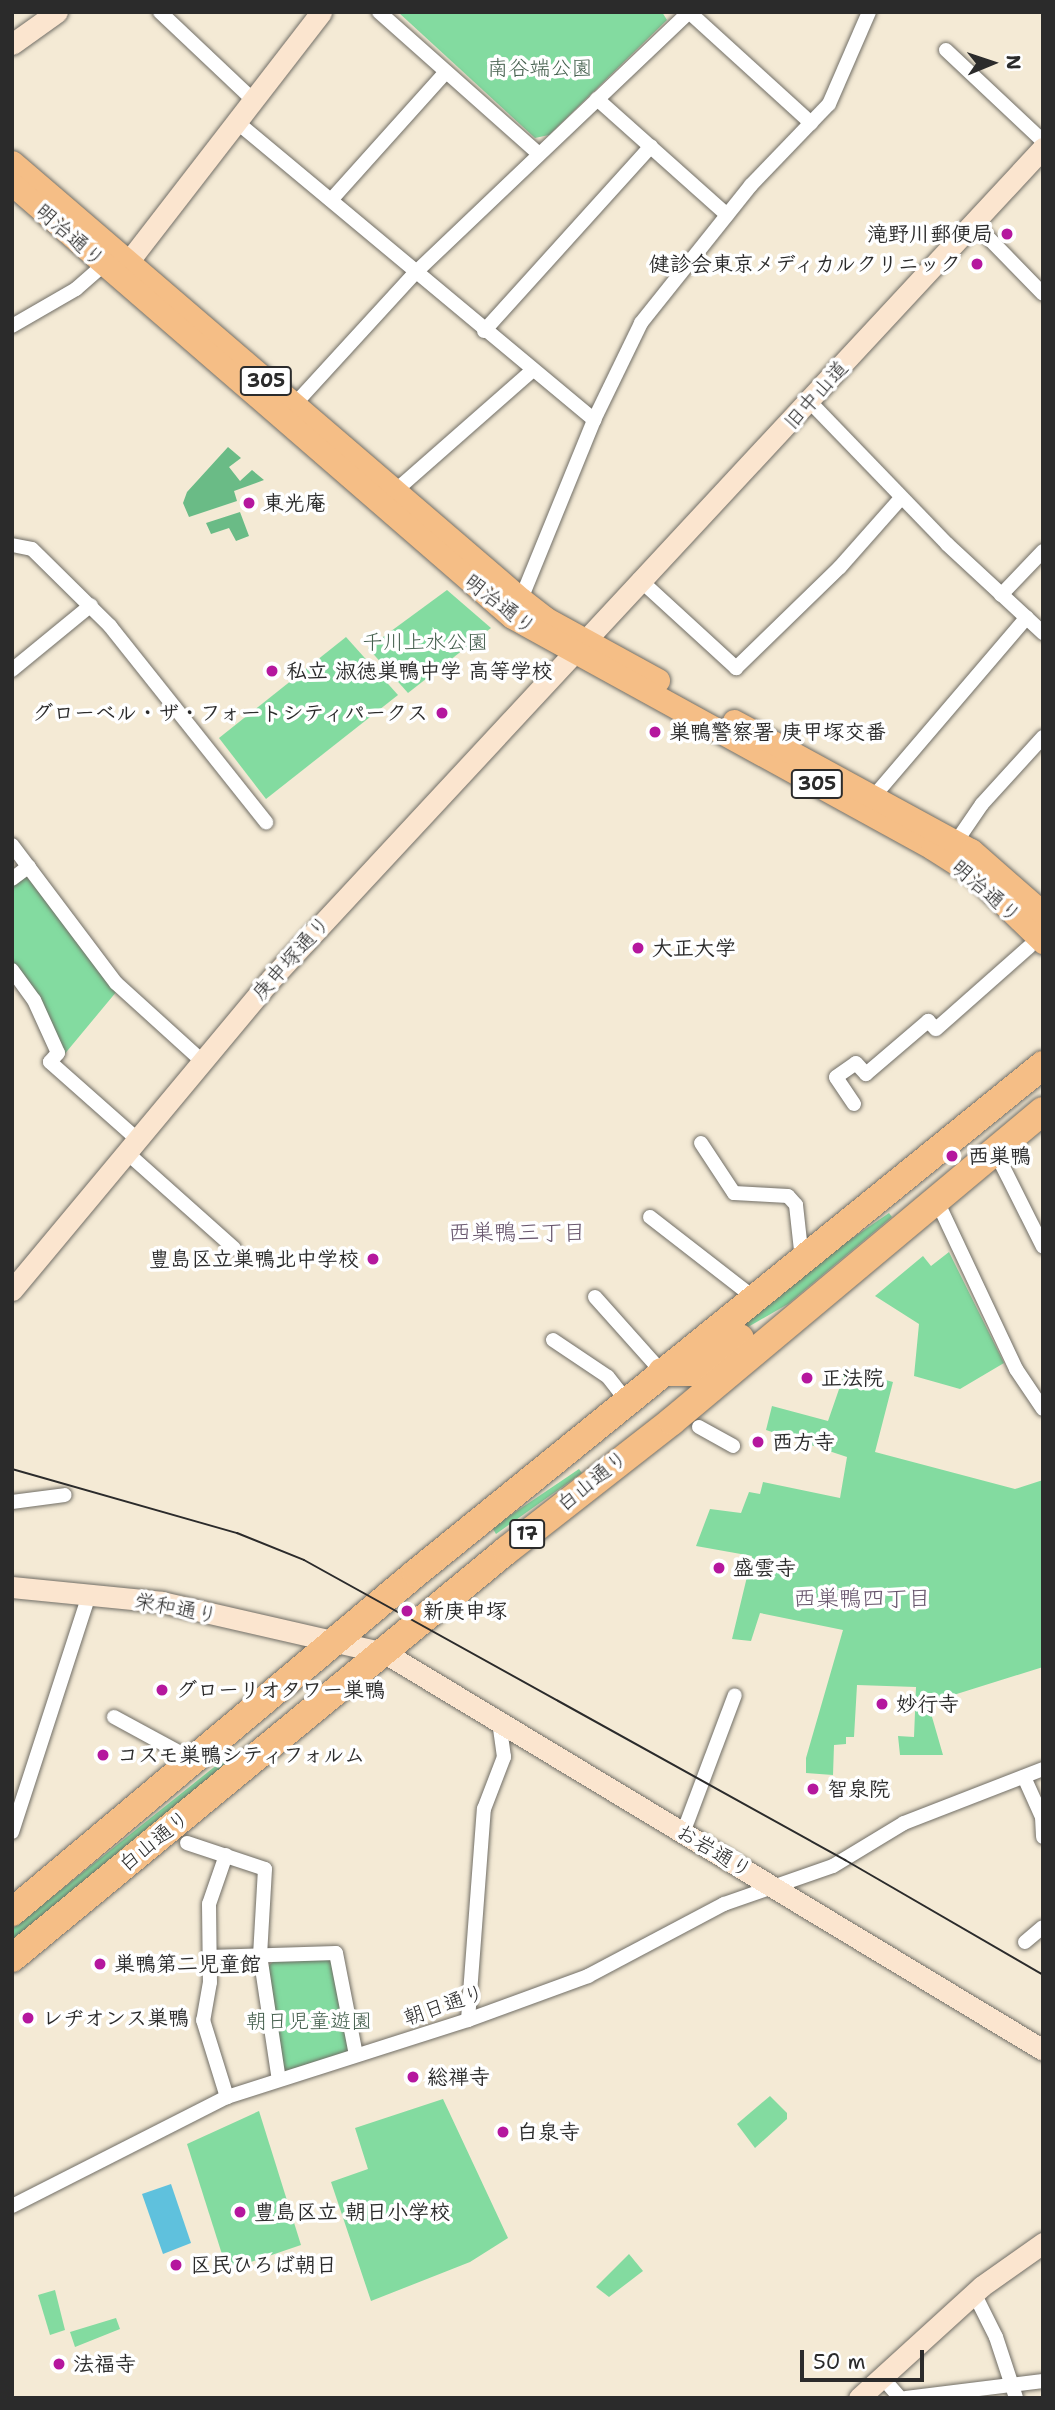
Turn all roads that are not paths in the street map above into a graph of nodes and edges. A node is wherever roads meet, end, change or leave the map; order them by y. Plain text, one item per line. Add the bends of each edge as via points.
1 (57, 12) edge
2 (160, 12) edge
3 (321, 12) edge
4 (379, 12) edge
5 (689, 12) edge
6 (869, 12) edge
7 (12, 44) edge
8 (946, 50) dead end
9 (446, 72) junction
10 (597, 99) junction
11 (254, 101) junction
12 (811, 122) junction
13 (238, 123) junction
14 (1043, 141) edge
15 (650, 146) junction
16 (1043, 148) edge
17 (539, 154) junction
18 (12, 162) edge
19 (12, 184) edge
20 (331, 200) junction
21 (727, 215) junction
22 (973, 222) junction
23 (117, 263) junction
24 (415, 273) junction
25 (1043, 294) edge
26 (12, 326) edge
27 (484, 331) junction
28 (533, 370) junction
29 (810, 402) junction
30 (294, 405) junction
31 (594, 420) junction
32 (394, 492) junction
33 (901, 498) junction
34 (12, 545) edge
35 (1043, 551) edge
36 (639, 579) junction
37 (1001, 595) junction
38 (521, 599) junction
39 (90, 605) junction
40 (1027, 617) junction
41 (1043, 633) edge
42 (578, 645) junction
43 (12, 670) edge
44 (1043, 737) edge
45 (869, 802) junction
46 (266, 822) dead end
47 (956, 842) junction
48 (12, 845) edge
49 (29, 866) junction
50 (12, 878) edge
51 (1043, 913) edge
52 (1036, 945) edge
53 (12, 970) edge
54 (203, 1062) junction
55 (1043, 1065) edge
56 (855, 1104) dead end
57 (1043, 1111) edge
58 (701, 1143) dead end
59 (131, 1144) junction
60 (995, 1151) junction
61 (937, 1201) junction
62 (650, 1217) dead end
63 (1043, 1247) edge
64 (234, 1248) dead end
65 (802, 1259) junction
66 (12, 1290) edge
67 (595, 1297) dead end
68 (753, 1297) junction
69 (801, 1312) junction
70 (553, 1340) dead end
71 (662, 1373) junction
72 (627, 1401) junction
73 (1043, 1409) edge
74 (699, 1427) dead end
75 (641, 1442) junction
76 (733, 1446) dead end
77 (65, 1495) dead end
78 (506, 1500) junction
79 (12, 1502) edge
80 (12, 1587) edge
81 (89, 1595) junction
82 (337, 1644) junction
83 (385, 1653) junction
84 (735, 1695) dead end
85 (114, 1717) dead end
86 (499, 1720) junction
87 (195, 1761) junction
88 (1043, 1769) edge
89 (1024, 1777) junction
90 (1042, 1816) edge
91 (12, 1832) edge
92 (683, 1833) junction
93 (1043, 1838) edge
94 (187, 1843) dead end
95 (226, 1856) junction
96 (770, 1886) junction
97 (12, 1912) edge
98 (1043, 1927) edge
99 (1025, 1942) dead end
100 (260, 1955) junction
101 (209, 1957) junction
102 (12, 1958) edge
103 (468, 2020) junction
104 (1043, 2050) edge
105 (356, 2055) junction
106 (279, 2080) junction
107 (227, 2097) junction
108 (12, 2206) edge
109 (1043, 2243) edge
110 (974, 2293) junction
111 (881, 2376) junction
112 (1043, 2381) edge
113 (1015, 2391) edge
114 (859, 2398) edge
115 (900, 2398) edge
116 (906, 2398) edge

1 - 7 street
2 - 11 street
3 - 11 street
4 - 9 street
5 - 10 street
5 - 12 street
6 - 12 street via 829,104
8 - 14 street
9 - 17 street
9 - 20 street
10 - 15 street
10 - 17 street
11 - 13 street
12 - 21 street
13 - 20 street
13 - 23 street
15 - 21 street
15 - 27 street
16 - 22 street, 旧中山道
17 - 24 street
18 - 23 main road, 明治通り / 305
19 - 23 main road, 明治通り / 305
20 - 24 street
21 - 31 street via 641,323
22 - 25 street
22 - 29 street, 旧中山道
23 - 26 street
23 - 30 main road, 明治通り / 305
23 - 42 main road, 明治通り / 305 via 512,617
24 - 27 street
24 - 30 street
27 - 28 street
28 - 31 street
28 - 32 street
29 - 33 street
29 - 36 street, 旧中山道
30 - 32 main road, 明治通り / 305
31 - 38 street
32 - 38 main road, 明治通り / 305
33 - 36 street via 840,567 736,668
33 - 37 street
34 - 39 street via 32,549
35 - 37 street
36 - 42 street, 旧中山道
37 - 40 street
38 - 42 main road, 明治通り / 305
39 - 43 street
39 - 46 street
40 - 41 street
40 - 45 street
42 - 45 main road, 明治通り / 305
42 - 54 street, 庚申塚通り via 270,980
44 - 47 street via 982,804
45 - 47 main road, 明治通り / 305
45 - 52 main road, 明治通り / 305 via 973,874
47 - 51 main road, 明治通り / 305
48 - 49 street
49 - 50 street
49 - 54 street via 116,983
52 - 56 street via 936,1029 928,1021 866,1074 856,1063 836,1077
53 - 59 street via 34,1000 58,1053 50,1062
54 - 59 street, 庚申塚通り
55 - 65 highway, 白山通り / 17
57 - 60 highway, 白山通り / 17
58 - 65 street via 734,1193 788,1196 796,1205
59 - 64 street
59 - 66 street, 庚申塚通り
60 - 61 highway, 白山通り / 17
60 - 63 street
61 - 69 highway, 白山通り / 17
61 - 73 street via 1016,1369
62 - 68 street
65 - 68 highway, 白山通り / 17
67 - 71 street
68 - 71 highway, 白山通り / 17
69 - 71 highway via 744,1334 699,1372
69 - 75 highway, 白山通り / 17
70 - 72 street via 608,1377
71 - 72 highway, 白山通り / 17
72 - 78 highway, 白山通り / 17
74 - 76 street
75 - 78 highway via 618,1435 580,1463
75 - 83 highway, 白山通り / 17
77 - 79 street
78 - 82 highway, 白山通り / 17
80 - 81 street, 栄和通り
81 - 82 street, 栄和通り via 162,1602
81 - 91 street
82 - 83 street, 栄和通り
82 - 87 highway, 白山通り / 17
83 - 86 street, お岩通り
83 - 102 highway, 白山通り / 17
84 - 92 street
85 - 87 street
86 - 92 street, お岩通り
86 - 103 street via 504,1757 484,1809
87 - 97 highway, 白山通り / 17
88 - 89 street, 朝日通り
89 - 90 street
89 - 96 street, 朝日通り via 904,1823 833,1866
90 - 93 street
92 - 96 street, お岩通り
94 - 95 street
95 - 100 street via 265,1869
95 - 101 street via 209,1904
96 - 103 street, 朝日通り via 724,1904 588,1976
96 - 104 street, お岩通り
98 - 99 street
100 - 101 street
100 - 105 street via 335,1953
100 - 106 street
101 - 107 street via 205,2036
103 - 105 street, 朝日通り
105 - 106 street, 朝日通り
106 - 107 street, 朝日通り
107 - 108 street, 朝日通り
109 - 110 street
110 - 111 street
110 - 113 street
111 - 114 street
111 - 115 street
112 - 113 street
113 - 116 street

